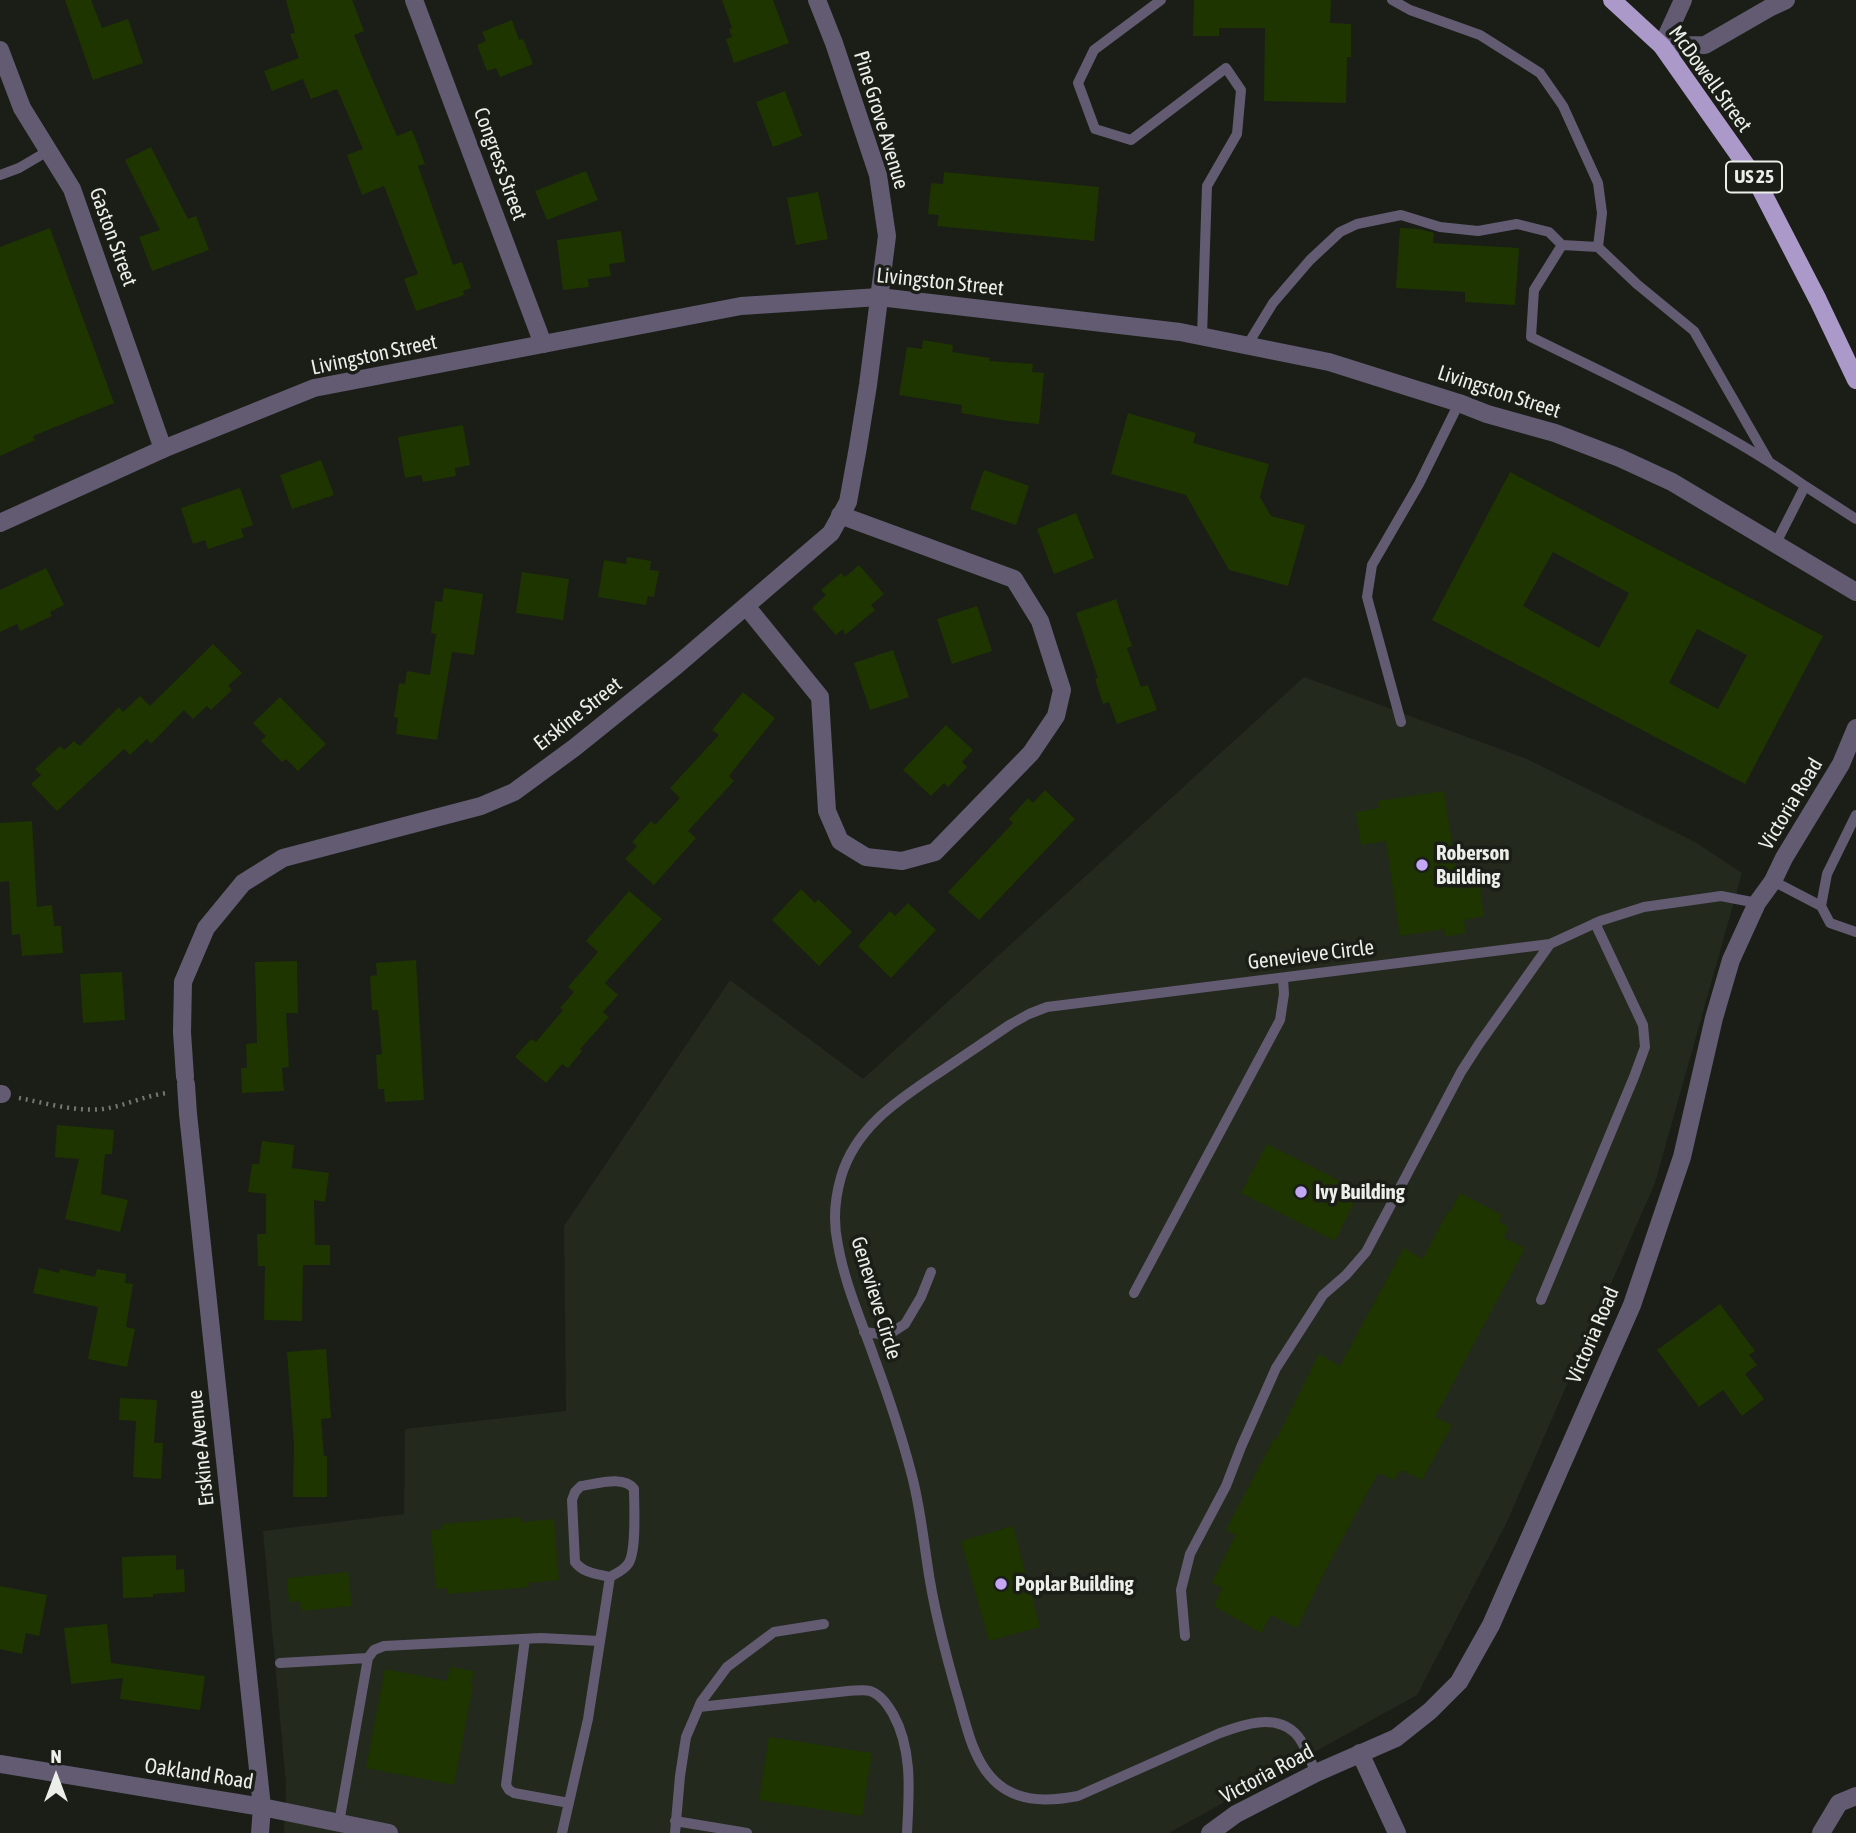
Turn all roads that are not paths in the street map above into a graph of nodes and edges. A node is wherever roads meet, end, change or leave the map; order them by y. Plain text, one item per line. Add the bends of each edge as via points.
1 (414, 0) edge
2 (817, 0) edge
3 (1161, 0) edge
4 (1392, 0) edge
5 (1612, 0) edge
6 (1683, 0) edge
7 (1786, 0) edge
8 (1661, 46) junction
9 (0, 50) edge
10 (48, 151) junction
11 (0, 175) edge
12 (1562, 246) junction
13 (1598, 247) junction
14 (879, 297) junction
15 (1202, 336) junction
16 (543, 344) junction
17 (1248, 344) junction
18 (1856, 380) edge
19 (1459, 403) junction
20 (163, 449) junction
21 (1769, 461) junction
22 (1805, 486) junction
23 (840, 515) junction
24 (1856, 519) edge
25 (0, 523) edge
26 (1775, 545) junction
27 (1856, 592) edge
28 (746, 606) junction
29 (1402, 722) dead end
30 (1855, 731) edge
31 (1856, 815) edge
32 (1773, 881) junction
33 (1757, 903) junction
34 (1821, 906) junction
35 (1595, 923) junction
36 (1856, 932) edge
37 (1550, 944) junction
38 (1283, 978) junction
39 (182, 1032) joint
40 (931, 1272) dead end
41 (1134, 1293) dead end
42 (1541, 1300) dead end
43 (864, 1332) junction
44 (610, 1577) junction
45 (824, 1623) dead end
46 (1185, 1636) dead end
47 (525, 1639) junction
48 (600, 1641) junction
49 (368, 1658) junction
50 (280, 1663) dead end
51 (699, 1707) junction
52 (1360, 1754) junction
53 (0, 1764) edge
54 (1316, 1773) junction
55 (1856, 1796) edge
56 (569, 1803) junction
57 (262, 1808) junction
58 (339, 1823) junction
59 (675, 1827) edge
60 (260, 1833) edge
61 (389, 1833) edge
62 (562, 1833) edge
63 (747, 1833) edge
64 (907, 1833) edge
65 (1210, 1833) edge
66 (1397, 1833) edge
67 (1821, 1833) edge

1 - 16 street, Congress Street
2 - 14 street, Pine Grove Avenue via 878,175 887,236
3 - 15 lane via 1094,50 1077,83 1095,129 1131,140 1226,68 1241,90 1237,134 1207,186
4 - 13 lane via 1480,35 1540,73 1563,106 1598,183 1602,213
5 - 8 main road, McDowell Street / US 25
6 - 8 street
7 - 8 street via 1705,45
8 - 18 main road, McDowell Street / US 25 via 1755,178
9 - 10 street, Gaston Street via 22,108
10 - 11 lane
10 - 20 street, Gaston Street via 72,189
12 - 13 lane
12 - 17 lane via 1549,232 1517,224 1478,231 1440,228 1401,215 1357,224 1340,232 1310,260 1273,303
12 - 21 lane via 1534,290 1531,337
13 - 21 lane via 1694,331
14 - 15 street, Livingston Street
14 - 16 street, Livingston Street via 741,306
14 - 23 street, Erskine Street via 858,447 848,502
15 - 17 street, Livingston Street
16 - 20 street, Livingston Street via 314,388
17 - 19 street, Livingston Street via 1329,362
19 - 26 street, Livingston Street via 1620,458 1672,482
19 - 29 lane via 1372,565 1367,597
20 - 25 street, Livingston Street
21 - 22 lane
22 - 24 lane
22 - 26 lane
23 - 28 street, Erskine Street via 831,533
23 - 28 street via 1014,579 1040,621 1062,690 1056,716 1031,753 935,852 902,861 866,857 840,841 827,811 820,697
26 - 27 street, Livingston Street
28 - 39 street, Erskine Street via 514,792 481,806 283,858 243,883 206,928 183,982
30 - 32 street, Victoria Road via 1841,764
31 - 34 lane via 1827,874
32 - 33 street, Victoria Road
32 - 34 lane
33 - 35 lane via 1721,896 1644,907
33 - 52 street, Victoria Road via 1731,960 1682,1157 1632,1305 1491,1625 1459,1682 1430,1711 1396,1738
34 - 36 lane via 1830,923
35 - 37 lane
35 - 42 lane via 1643,1025 1645,1047
37 - 38 lane, Genevieve Circle
37 - 46 lane via 1461,1072 1366,1252 1323,1295 1276,1368 1226,1486 1190,1554 1181,1590
38 - 41 lane via 1280,1020
38 - 43 lane, Genevieve Circle via 1047,1007 1011,1024 897,1101 855,1146 836,1198 837,1241
39 - 57 street, Erskine Avenue
40 - 43 lane via 905,1324 888,1335
43 - 54 lane, Genevieve Circle via 913,1478 944,1651 979,1760 999,1785 1029,1799 1078,1796 1220,1733 1256,1722 1295,1732
44 - 44 lane via 630,1562 633,1551 634,1489 627,1482 580,1486 572,1500 575,1562 591,1573
44 - 48 lane
45 - 51 lane via 774,1632 727,1667
47 - 48 lane
47 - 49 lane via 384,1646
47 - 56 lane via 506,1784 514,1793
48 - 56 lane
49 - 50 lane
49 - 58 lane
51 - 59 lane via 686,1737
51 - 64 lane via 848,1691 869,1691 886,1701 899,1724 908,1757
52 - 54 street, Victoria Road
52 - 66 street
53 - 57 street, Oakland Road
54 - 65 street, Victoria Road via 1236,1814
55 - 67 street via 1839,1803
56 - 62 lane
57 - 58 street, Oakland Road
57 - 60 street, Erskine Avenue
58 - 61 street, Oakland Road
59 - 63 lane

